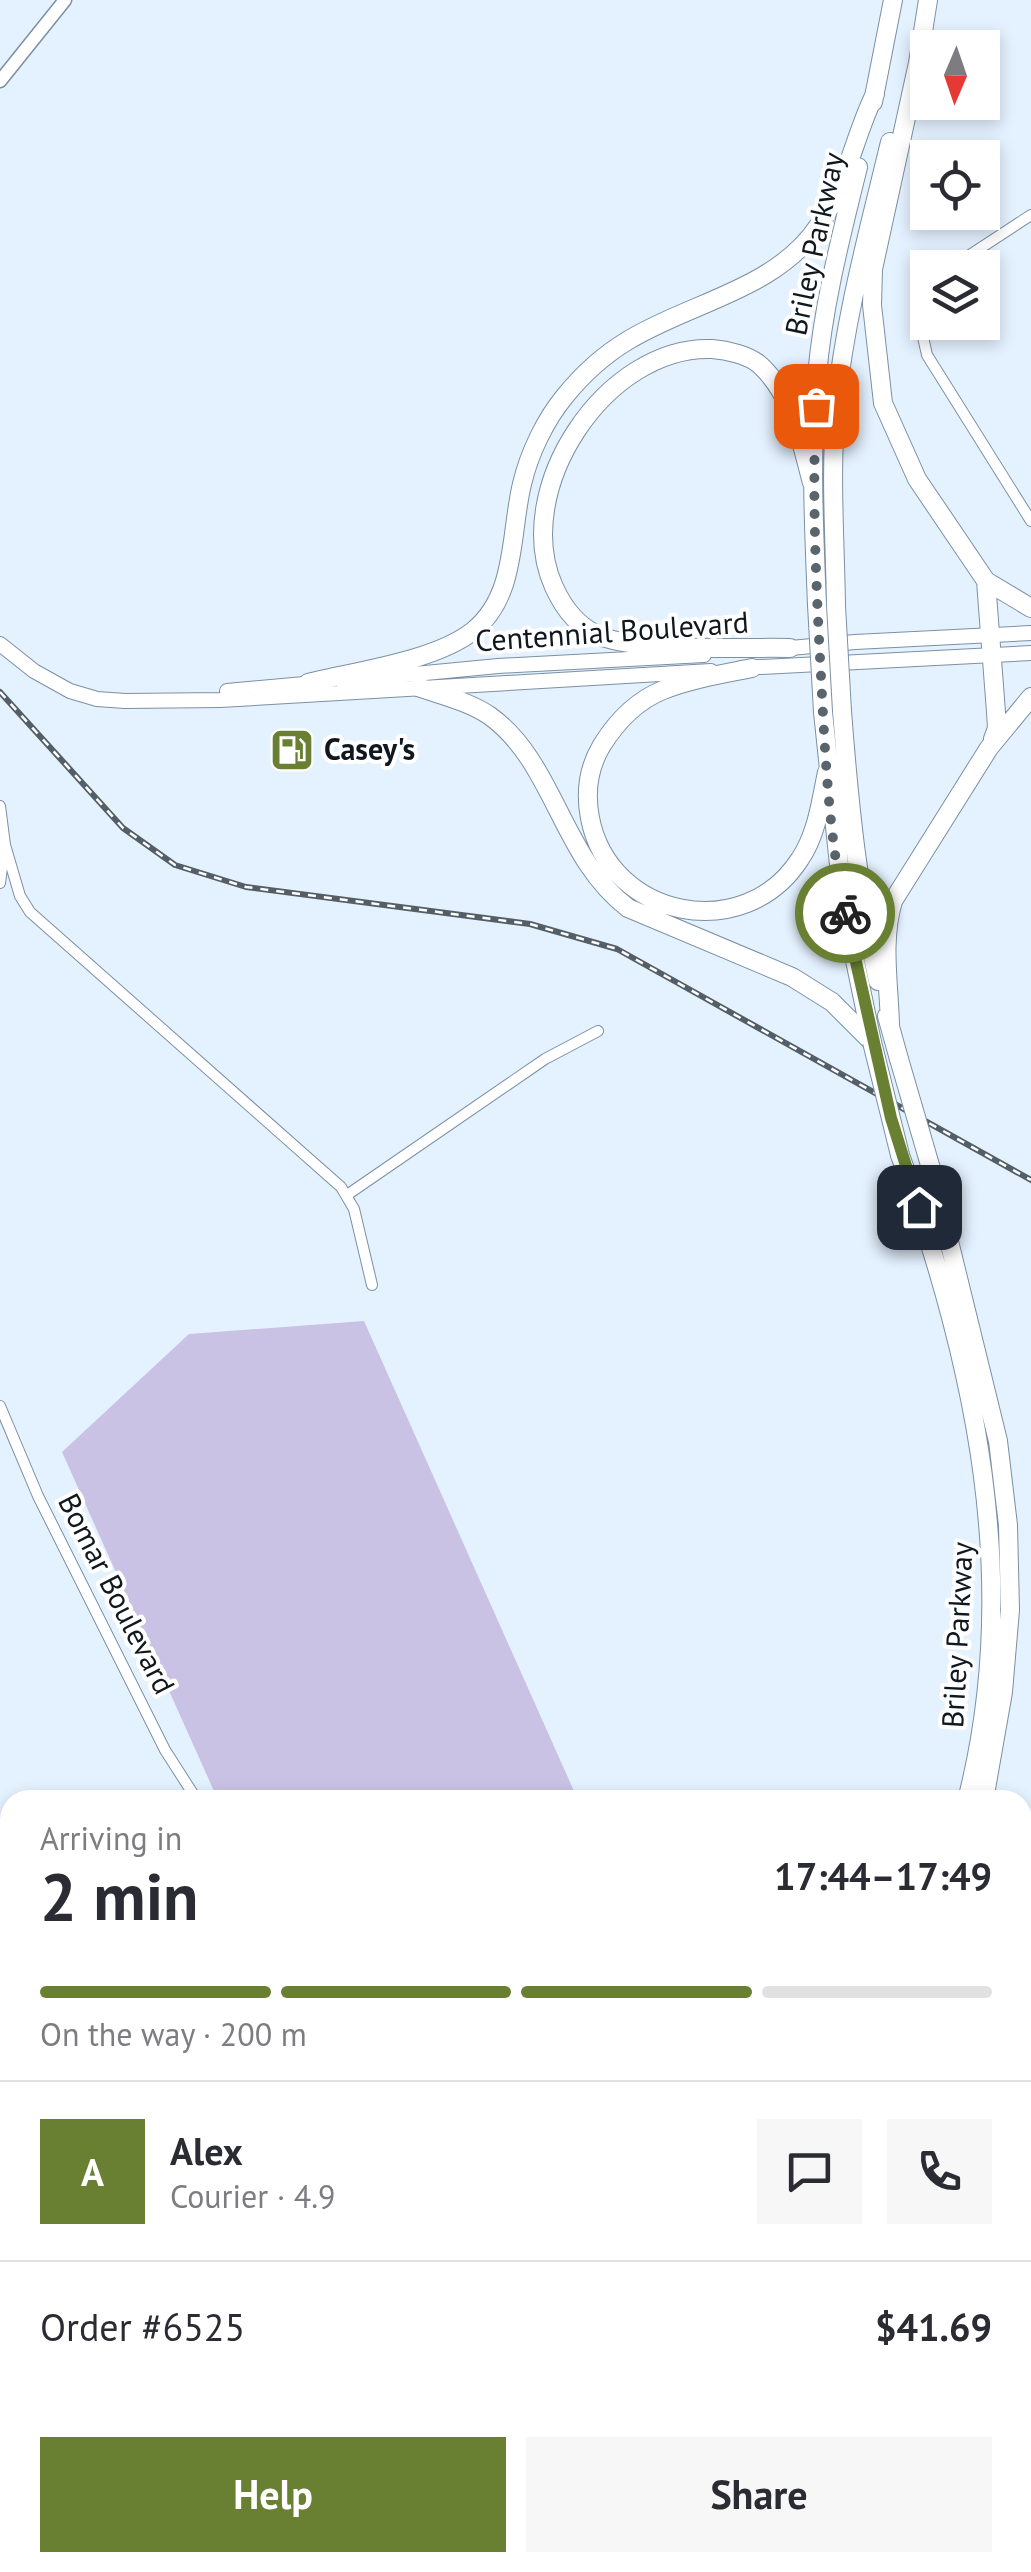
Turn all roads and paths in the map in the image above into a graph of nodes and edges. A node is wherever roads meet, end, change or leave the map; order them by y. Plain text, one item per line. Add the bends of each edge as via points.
1 (66, 0) edge
2 (893, 0) edge
3 (918, 0) edge
4 (928, 0) edge
5 (0, 81) edge
6 (875, 94) junction
7 (1031, 215) edge
8 (978, 250) edge
9 (924, 340) edge
10 (812, 484) junction
11 (1031, 521) edge
12 (986, 581) junction
13 (827, 606) junction
14 (1031, 608) edge
15 (1031, 633) edge
16 (990, 635) junction
17 (0, 644) edge
18 (790, 648) junction
19 (1031, 653) edge
20 (992, 655) junction
21 (752, 668) junction
22 (308, 683) junction
23 (418, 687) junction
24 (1031, 697) edge
25 (197, 698) junction
26 (989, 748) junction
27 (827, 772) junction
28 (0, 806) edge
29 (5, 845) junction
30 (0, 882) edge
31 (890, 1026) junction
32 (598, 1031) dead end
33 (872, 1042) junction
34 (347, 1195) junction
35 (372, 1284) dead end
36 (0, 1406) edge
37 (191, 1790) edge
38 (969, 1790) edge
39 (986, 1790) edge

1 - 5 street
2 - 6 highway, Briley Parkway
3 - 13 highway, Briley Parkway via 848,320
4 - 12 highway via 873,269 876,358 883,403 917,479
6 - 10 highway, Briley Parkway via 830,282
6 - 22 highway via 844,178 819,226 796,252 770,273 627,341 564,397 523,478 505,580 494,607 473,631 419,657
7 - 8 street
9 - 11 street
10 - 13 highway, Briley Parkway
10 - 18 highway via 796,422 759,363 724,350 678,352 596,403 561,456 546,519 546,557 561,602 600,636
12 - 14 highway
12 - 16 highway
13 - 27 highway, Briley Parkway, bridge
13 - 31 highway, Briley Parkway, bridge via 862,908
15 - 16 main road, Centennial Boulevard
16 - 18 main road, Centennial Boulevard
16 - 20 highway
17 - 25 main road, Centennial Boulevard via 34,671 97,699
18 - 22 main road, Centennial Boulevard
19 - 20 main road, Centennial Boulevard
20 - 21 main road, Centennial Boulevard
20 - 26 highway via 996,728
21 - 23 main road, Centennial Boulevard
21 - 27 highway via 662,691 614,726 588,782 593,834 606,860 642,896 666,906 692,912 739,905 779,882 800,860
22 - 25 main road, Centennial Boulevard
23 - 25 main road, Centennial Boulevard
23 - 33 highway via 488,714 510,734 607,892 628,908 792,977 832,1002
24 - 26 highway
26 - 31 highway via 893,901 885,955
27 - 33 highway, Briley Parkway via 842,902
28 - 29 street
29 - 30 street
29 - 34 street via 30,912
31 - 39 highway, Briley Parkway, bridge via 998,1441 1010,1610
32 - 34 street via 544,1059
33 - 38 highway, Briley Parkway, bridge via 935,1258 974,1418 990,1522 988,1695
34 - 35 street
36 - 37 street, Bomar Boulevard via 38,1496

